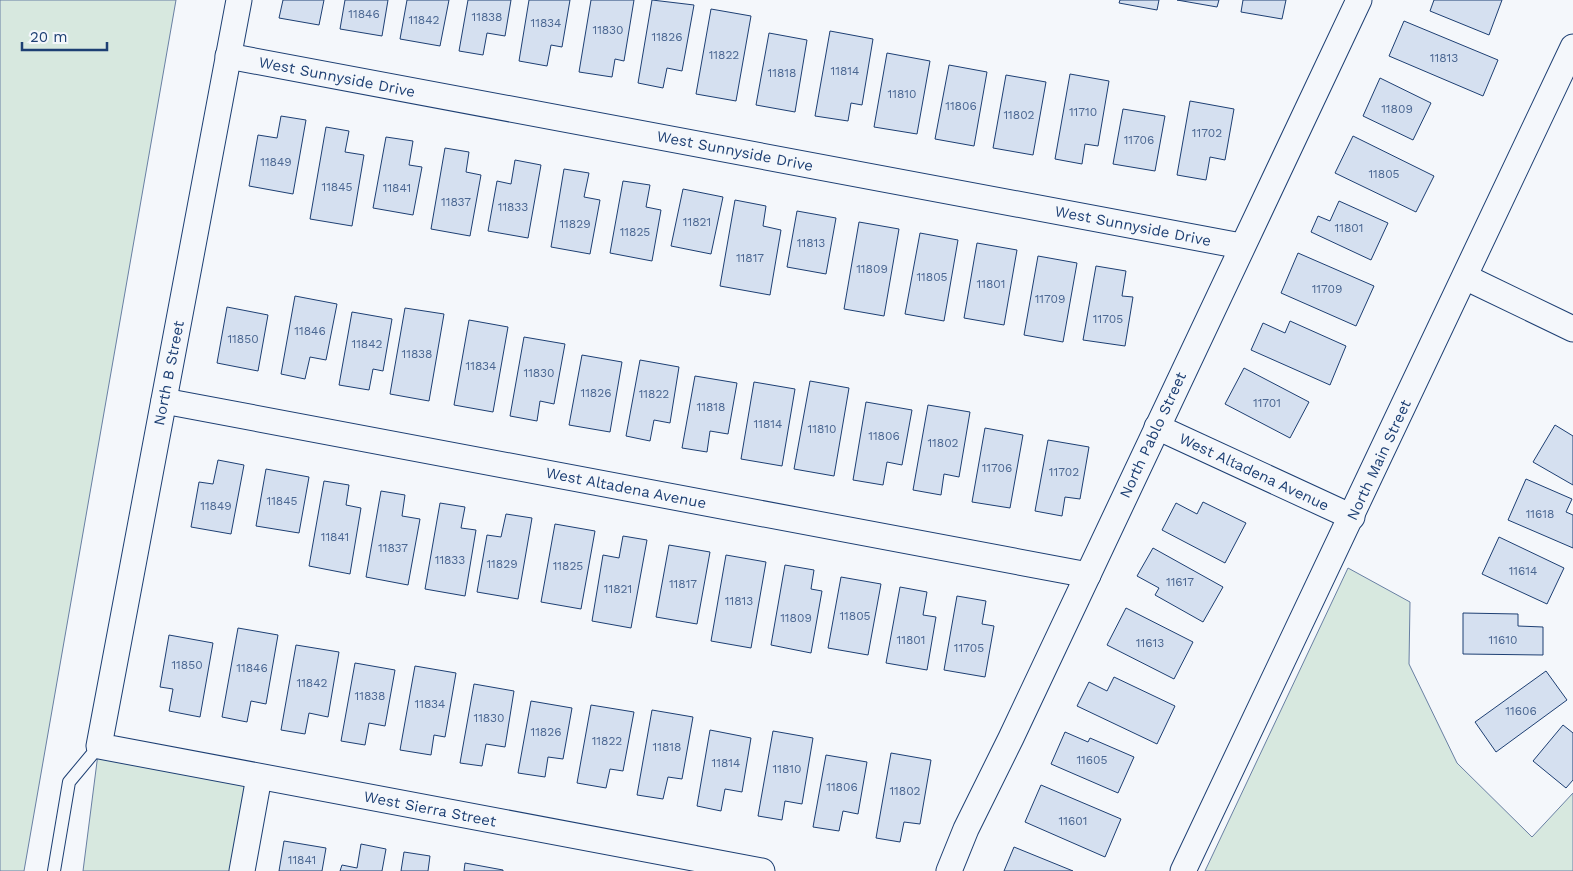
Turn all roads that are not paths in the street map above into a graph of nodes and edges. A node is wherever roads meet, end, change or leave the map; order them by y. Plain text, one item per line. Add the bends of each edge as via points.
1 (239, 0) edge
2 (1359, 0) edge
3 (1573, 47) edge
4 (228, 56) junction
5 (1241, 246) junction
6 (1465, 277) junction
7 (1573, 330) edge
8 (164, 401) junction
9 (1157, 427) junction
10 (1352, 517) junction
11 (1088, 575) junction
12 (99, 746) junction
13 (259, 777) junction
14 (54, 871) edge
15 (242, 871) edge
16 (762, 871) edge
17 (949, 871) edge
18 (1183, 871) edge

1 - 4 street, North B Street
2 - 5 street, North Pablo Street
3 - 6 street, North Main Street
4 - 5 street, West Sunnyside Drive
4 - 8 street, North B Street
5 - 9 street, North Pablo Street
6 - 7 street
6 - 10 street, North Main Street
8 - 11 street, West Altadena Avenue
8 - 12 street, North B Street
9 - 10 street, West Altadena Avenue
9 - 11 street, North Pablo Street
10 - 18 street, North Main Street
11 - 17 street, North Pablo Street
12 - 13 street, West Sierra Street
12 - 14 lane via 69,782
13 - 15 street
13 - 16 street, West Sierra Street

